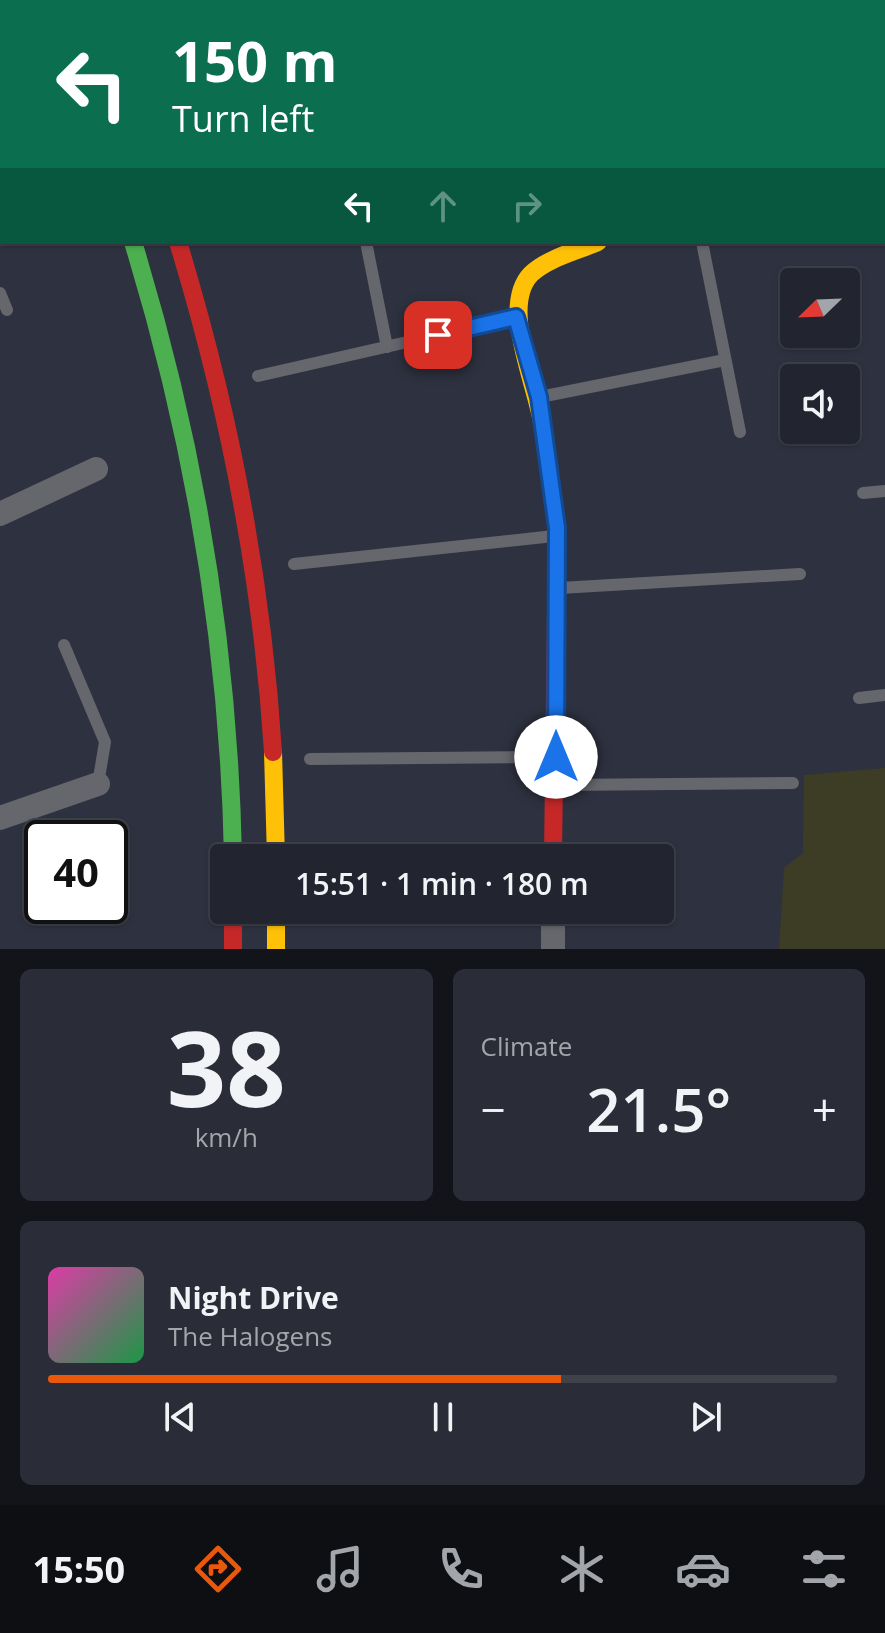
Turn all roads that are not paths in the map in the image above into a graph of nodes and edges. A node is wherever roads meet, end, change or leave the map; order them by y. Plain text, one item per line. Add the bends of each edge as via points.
1 (134, 244) edge
2 (179, 244) edge
3 (366, 244) edge
4 (593, 244) edge
5 (702, 244) edge
6 (0, 293) edge
7 (7, 310) dead end
8 (516, 317) junction
9 (387, 347) junction
10 (725, 360) junction
11 (258, 376) dead end
12 (539, 397) junction
13 (740, 432) dead end
14 (96, 469) dead end
15 (885, 491) edge
16 (863, 493) dead end
17 (0, 514) edge
18 (557, 535) junction
19 (294, 564) dead end
20 (800, 574) dead end
21 (556, 588) junction
22 (64, 645) dead end
23 (885, 695) edge
24 (859, 698) dead end
25 (556, 757) junction
26 (310, 759) dead end
27 (793, 783) dead end
28 (98, 784) joint
29 (554, 785) junction
30 (0, 818) edge
31 (232, 844) edge
32 (275, 844) edge
33 (553, 844) edge
34 (233, 924) edge
35 (276, 924) edge
36 (553, 924) edge
37 (233, 949) edge
38 (276, 949) edge
39 (553, 949) edge

1 - 31 main road via 165,338 206,532 222,648
2 - 32 main road via 206,326 248,525 265,644
3 - 9 lane
4 - 8 main road via 529,276
5 - 10 lane
6 - 7 lane
8 - 9 lane
8 - 12 main road
9 - 11 lane
10 - 12 lane
10 - 13 lane
12 - 18 main road
14 - 17 street
15 - 16 lane
18 - 19 lane
18 - 21 main road
20 - 21 lane
21 - 25 main road
22 - 28 lane via 105,742
23 - 24 lane
25 - 26 lane
25 - 29 main road
27 - 29 lane
28 - 30 street
29 - 33 main road
34 - 37 main road
35 - 38 main road
36 - 39 street

